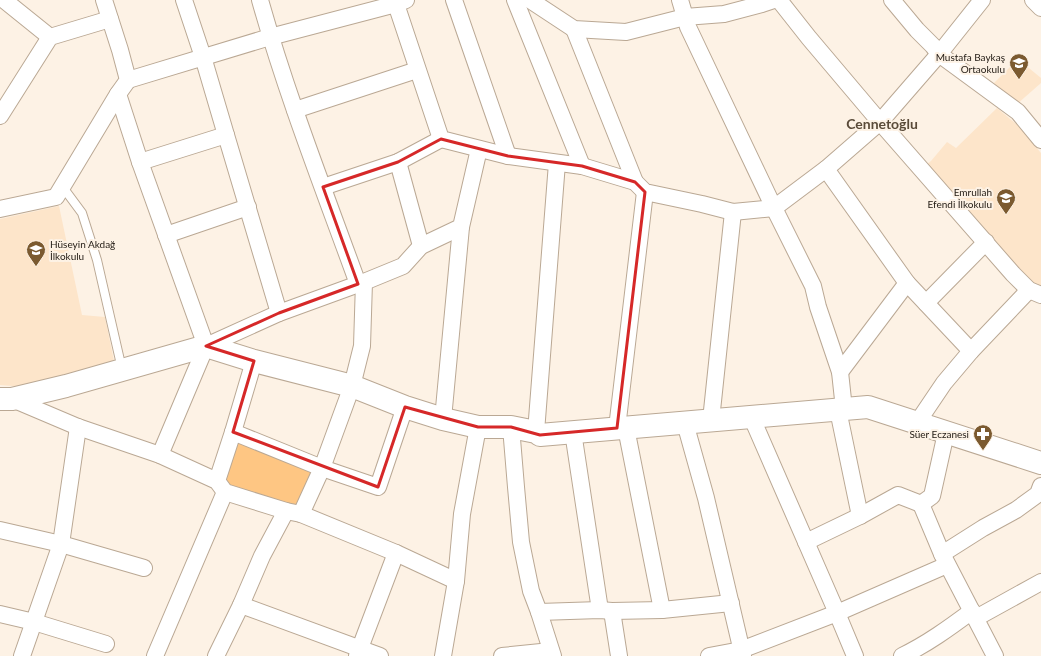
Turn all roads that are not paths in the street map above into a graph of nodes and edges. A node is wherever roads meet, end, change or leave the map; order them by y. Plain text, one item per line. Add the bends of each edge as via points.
1 (4, 0) edge
2 (104, 0) edge
3 (184, 0) edge
4 (260, 0) edge
5 (454, 0) edge
6 (515, 0) edge
7 (530, 0) edge
8 (680, 0) edge
9 (774, 0) edge
10 (779, 0) edge
11 (892, 0) edge
12 (982, 0) edge
13 (1033, 0) edge
14 (401, 2) edge
15 (1041, 8) edge
16 (685, 18) junction
17 (110, 19) junction
18 (574, 29) junction
19 (270, 37) junction
20 (50, 38) junction
21 (939, 54) junction
22 (204, 57) junction
23 (417, 70) junction
24 (128, 80) junction
25 (118, 94) junction
26 (295, 110) junction
27 (0, 116) edge
28 (880, 122) junction
29 (226, 135) junction
30 (441, 139) junction
31 (1041, 140) edge
32 (479, 149) junction
33 (508, 156) junction
34 (140, 162) junction
35 (398, 162) junction
36 (558, 163) junction
37 (582, 166) junction
38 (826, 169) junction
39 (62, 186) junction
40 (323, 187) junction
41 (640, 187) junction
42 (248, 207) junction
43 (774, 208) junction
44 (0, 209) edge
45 (734, 212) junction
46 (461, 227) junction
47 (166, 235) junction
48 (986, 242) junction
49 (421, 246) junction
50 (361, 283) junction
51 (907, 283) junction
52 (1035, 292) edge
53 (926, 303) junction
54 (279, 313) junction
55 (206, 346) junction
56 (971, 351) junction
57 (254, 361) junction
58 (122, 370) junction
59 (840, 372) junction
60 (352, 386) junction
61 (6, 399) edge
62 (405, 407) junction
63 (841, 409) junction
64 (751, 416) junction
65 (443, 419) junction
66 (711, 420) junction
67 (685, 423) junction
68 (917, 423) junction
69 (478, 427) junction
70 (78, 428) junction
71 (511, 428) junction
72 (621, 428) junction
73 (233, 432) junction
74 (536, 432) junction
75 (573, 432) junction
76 (946, 433) junction
77 (160, 455) junction
78 (1041, 463) edge
79 (322, 468) junction
80 (221, 486) junction
81 (1041, 486) edge
82 (921, 504) junction
83 (293, 513) junction
84 (860, 516) junction
85 (0, 530) edge
86 (806, 542) junction
87 (61, 544) junction
88 (396, 553) junction
89 (945, 560) junction
90 (144, 568) dead end
91 (456, 581) junction
92 (1041, 582) edge
93 (731, 603) junction
94 (241, 605) junction
95 (606, 610) junction
96 (662, 610) junction
97 (539, 612) junction
98 (837, 613) junction
99 (0, 614) edge
100 (974, 615) junction
101 (34, 622) junction
102 (106, 644) dead end
103 (359, 653) edge
104 (742, 653) edge
105 (552, 654) edge
106 (22, 656) edge
107 (155, 656) edge
108 (216, 656) edge
109 (380, 656) edge
110 (443, 656) edge
111 (502, 656) edge
112 (619, 656) edge
113 (709, 656) edge
114 (855, 656) edge
115 (902, 656) edge
116 (996, 656) edge

1 - 20 street
2 - 17 street
3 - 22 street
4 - 19 street
5 - 33 street
6 - 37 street
7 - 18 street
8 - 16 street
9 - 16 street via 724,14
10 - 28 street
11 - 21 street
12 - 21 street
13 - 15 street
14 - 19 street
14 - 23 street
16 - 18 street via 626,32
16 - 43 street
17 - 20 street
17 - 24 street
18 - 41 street
19 - 22 street
19 - 26 street
20 - 27 street
21 - 28 street
21 - 31 street via 1018,112
22 - 24 street
22 - 29 street
23 - 26 street
23 - 30 street
24 - 25 street
25 - 34 street
25 - 39 street
26 - 40 street
28 - 38 street
28 - 48 street
29 - 34 street
29 - 42 street
30 - 32 street
30 - 35 street
32 - 33 street
32 - 46 street
33 - 36 street
34 - 47 street
35 - 40 street
35 - 49 street
36 - 37 street
36 - 74 street
37 - 41 street
38 - 43 street
38 - 51 street
39 - 44 street via 56,197
39 - 58 lane via 82,212 97,260
40 - 50 street
41 - 45 street
41 - 72 street
42 - 47 street
42 - 54 street
43 - 45 street
43 - 59 street via 813,286
45 - 66 street
46 - 49 street
46 - 65 street
47 - 55 street
48 - 52 street via 1013,274
48 - 53 street
49 - 50 street via 404,266
50 - 54 street
50 - 60 street via 362,346
51 - 53 street
51 - 59 street
52 - 56 street
53 - 56 street
54 - 55 street
55 - 57 main road
55 - 58 main road
55 - 77 street
56 - 68 street via 944,383
57 - 60 main road
57 - 73 street
58 - 61 main road
59 - 63 street
60 - 62 main road
60 - 79 street
61 - 70 street
62 - 65 main road
62 - 79 street via 378,488
63 - 64 main road
63 - 68 main road via 868,407
63 - 84 street
64 - 66 main road
64 - 86 street
65 - 69 main road
66 - 67 main road
67 - 72 main road
67 - 93 street
68 - 76 main road
69 - 71 main road
69 - 91 street via 462,514
70 - 77 street
70 - 87 street
71 - 74 main road
71 - 97 street via 521,542 531,591
72 - 75 main road
72 - 96 street
73 - 79 street
73 - 80 street
74 - 75 main road via 540,435
75 - 95 street
76 - 78 main road
76 - 82 street via 932,496
77 - 80 street
79 - 83 street
80 - 83 street
80 - 107 street
81 - 89 street via 1038,494 1016,510 983,528
82 - 84 street via 898,495
82 - 89 street
83 - 88 street
83 - 94 street via 262,556
84 - 86 street
85 - 87 street
86 - 98 street
87 - 90 street
87 - 101 street
88 - 91 street
88 - 103 street
89 - 98 street
89 - 100 street
91 - 110 street
92 - 100 street
93 - 96 street
93 - 104 street
94 - 103 street
94 - 108 street
95 - 96 street
95 - 97 street
95 - 112 street
97 - 105 street
98 - 104 street
98 - 114 street
99 - 101 street
100 - 115 street
100 - 116 street
101 - 102 street
101 - 106 street
103 - 109 street
104 - 113 street
105 - 111 street

